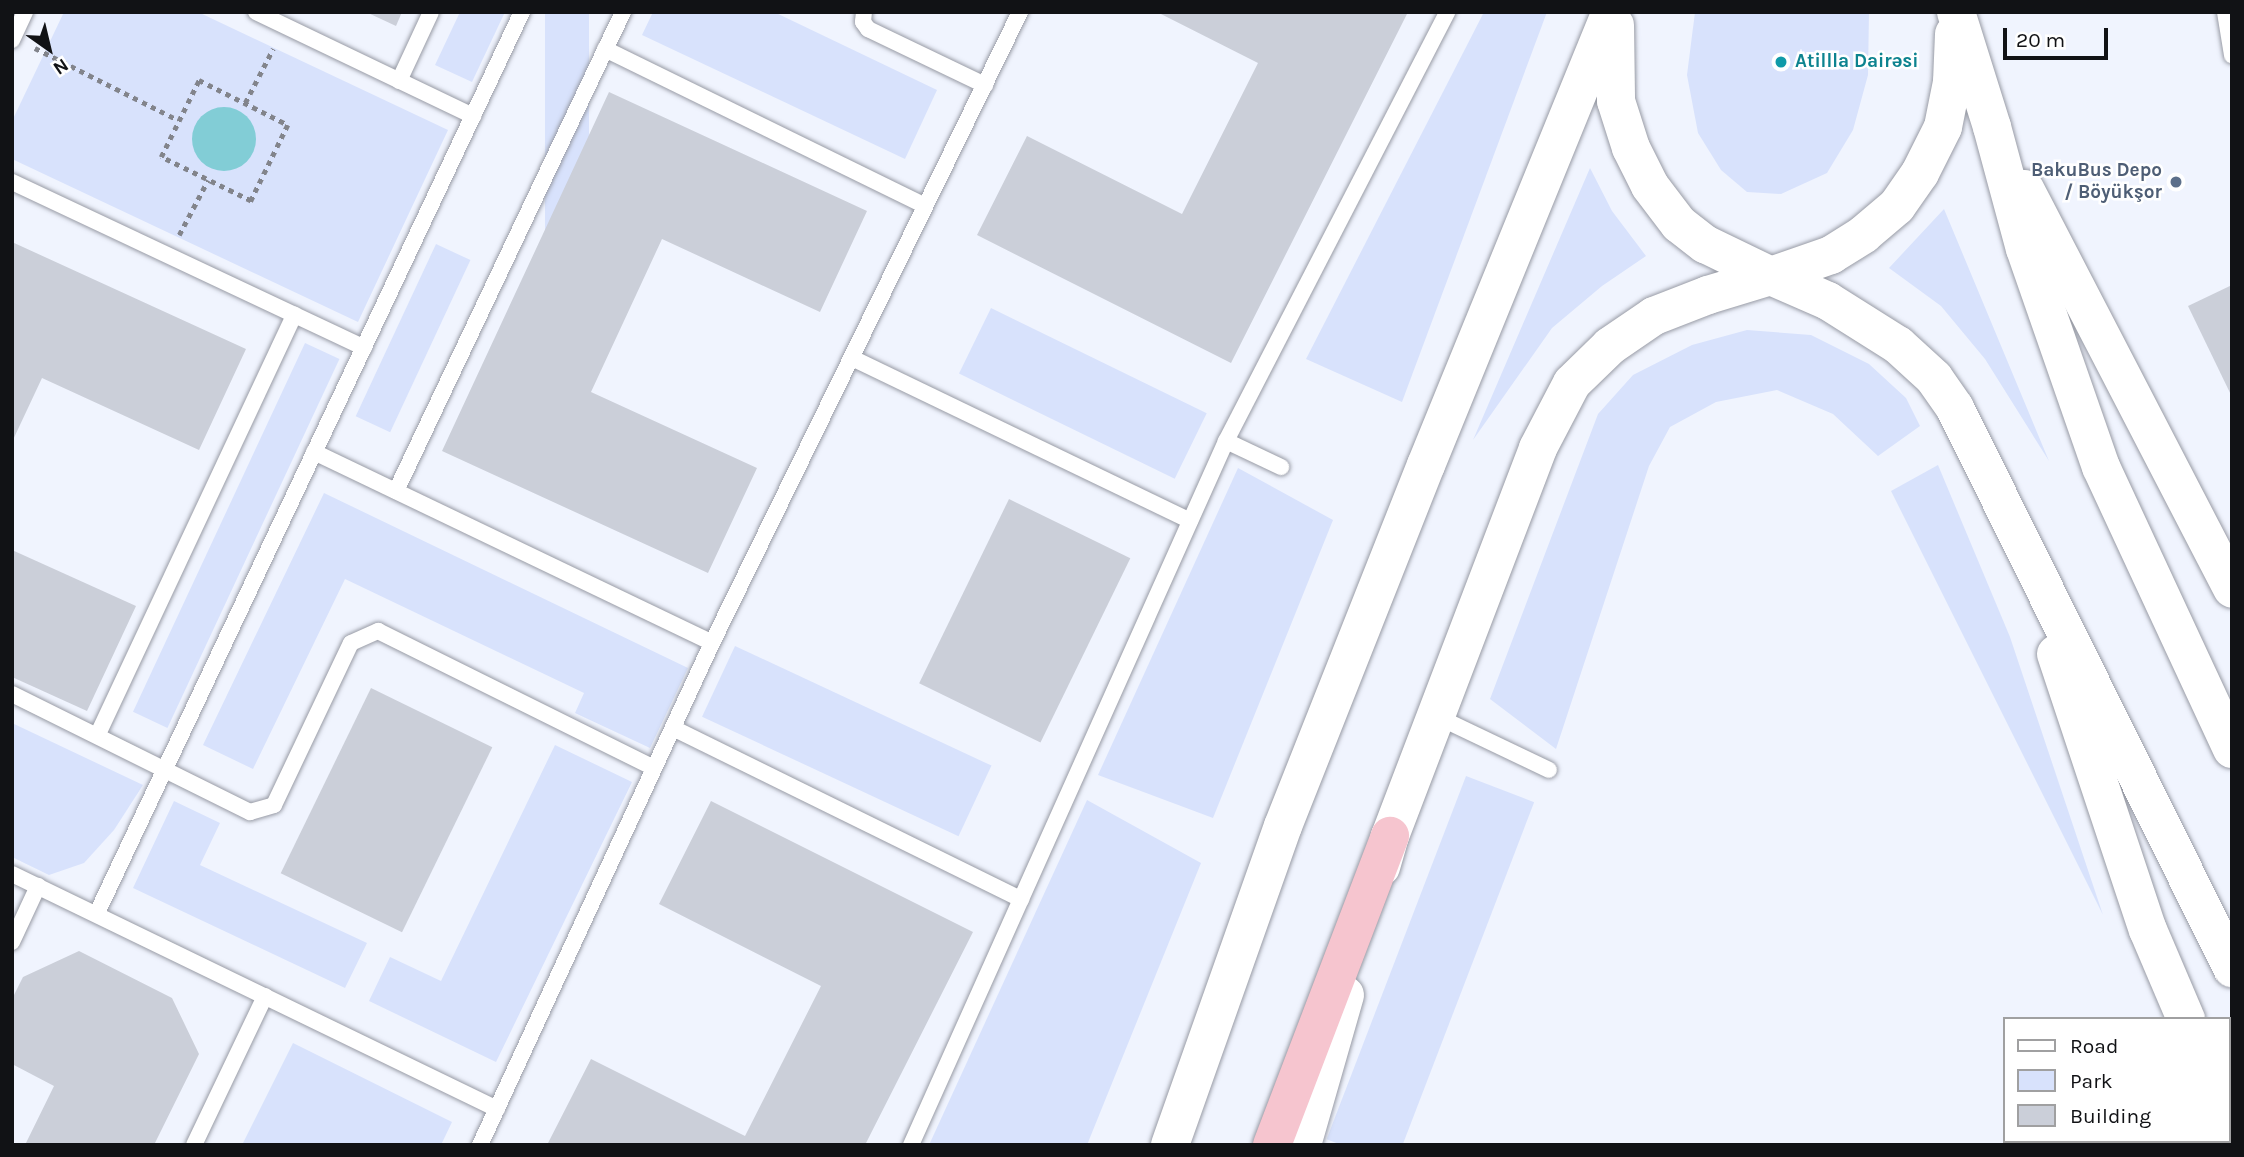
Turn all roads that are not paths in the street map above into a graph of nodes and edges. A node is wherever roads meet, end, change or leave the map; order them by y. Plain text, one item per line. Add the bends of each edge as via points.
1 (25, 12) edge
2 (256, 12) edge
3 (432, 12) edge
4 (522, 12) edge
5 (623, 12) edge
6 (864, 12) edge
7 (1020, 12) edge
8 (1447, 12) edge
9 (1611, 12) edge
10 (1617, 12) edge
11 (1955, 12) edge
12 (2225, 12) edge
13 (13, 39) edge
14 (605, 50) junction
15 (2232, 55) edge
16 (399, 81) junction
17 (985, 85) junction
18 (472, 116) junction
19 (1992, 127) junction
20 (12, 182) edge
21 (925, 206) junction
22 (1771, 276) junction
23 (294, 315) junction
24 (364, 348) junction
25 (852, 358) junction
26 (1226, 441) junction
27 (314, 452) junction
28 (1282, 467) dead end
29 (396, 491) junction
30 (2007, 509) junction
31 (1190, 521) junction
32 (2232, 589) edge
33 (712, 643) junction
34 (12, 694) edge
35 (1436, 716) junction
36 (673, 728) junction
37 (98, 734) junction
38 (2232, 750) edge
39 (654, 768) junction
40 (164, 769) junction
41 (1549, 770) dead end
42 (1283, 826) junction
43 (1390, 836) junction
44 (12, 874) edge
45 (38, 886) junction
46 (1021, 898) junction
47 (97, 914) junction
48 (12, 942) edge
49 (2232, 968) edge
50 (265, 996) junction
51 (2185, 1017) edge
52 (497, 1108) junction
53 (194, 1145) edge
54 (480, 1145) edge
55 (911, 1145) edge
56 (1143, 1145) edge
57 (1170, 1145) edge
58 (1272, 1145) edge
59 (1302, 1145) edge

1 - 13 lane
2 - 16 lane
3 - 16 lane
4 - 18 lane
5 - 14 lane
6 - 17 lane via 868,29
7 - 17 lane
8 - 26 lane
9 - 42 main road
10 - 22 main road via 1616,100 1630,148 1650,186 1679,224 1704,244
11 - 19 main road
11 - 22 main road via 1952,82 1943,127 1897,206 1831,254
12 - 15 lane
14 - 21 lane
14 - 29 lane
16 - 18 lane
17 - 21 lane
18 - 24 lane
19 - 32 main road
19 - 38 main road via 2025,249 2101,467
20 - 23 lane
21 - 25 lane
22 - 30 main road via 1853,314 1898,345 1934,378 1955,408
22 - 35 main road via 1654,316 1610,346 1572,383 1538,448
23 - 24 lane
23 - 37 lane
24 - 27 lane
25 - 31 lane
25 - 33 lane
26 - 28 lane
26 - 31 lane
27 - 29 lane
27 - 40 lane
29 - 33 lane
30 - 49 main road
30 - 51 main road via 2130,882
31 - 46 lane
33 - 36 lane
34 - 37 lane
35 - 41 lane
35 - 43 main road
36 - 39 lane
36 - 46 lane
37 - 40 lane
39 - 40 lane via 378,631 351,643 274,805 250,812
39 - 52 lane
40 - 47 lane
42 - 56 main road
42 - 57 main road
43 - 58 highway
43 - 59 main road
44 - 45 lane
45 - 47 lane
45 - 48 lane
46 - 55 lane
47 - 50 lane
50 - 52 lane
50 - 53 lane
52 - 54 lane

